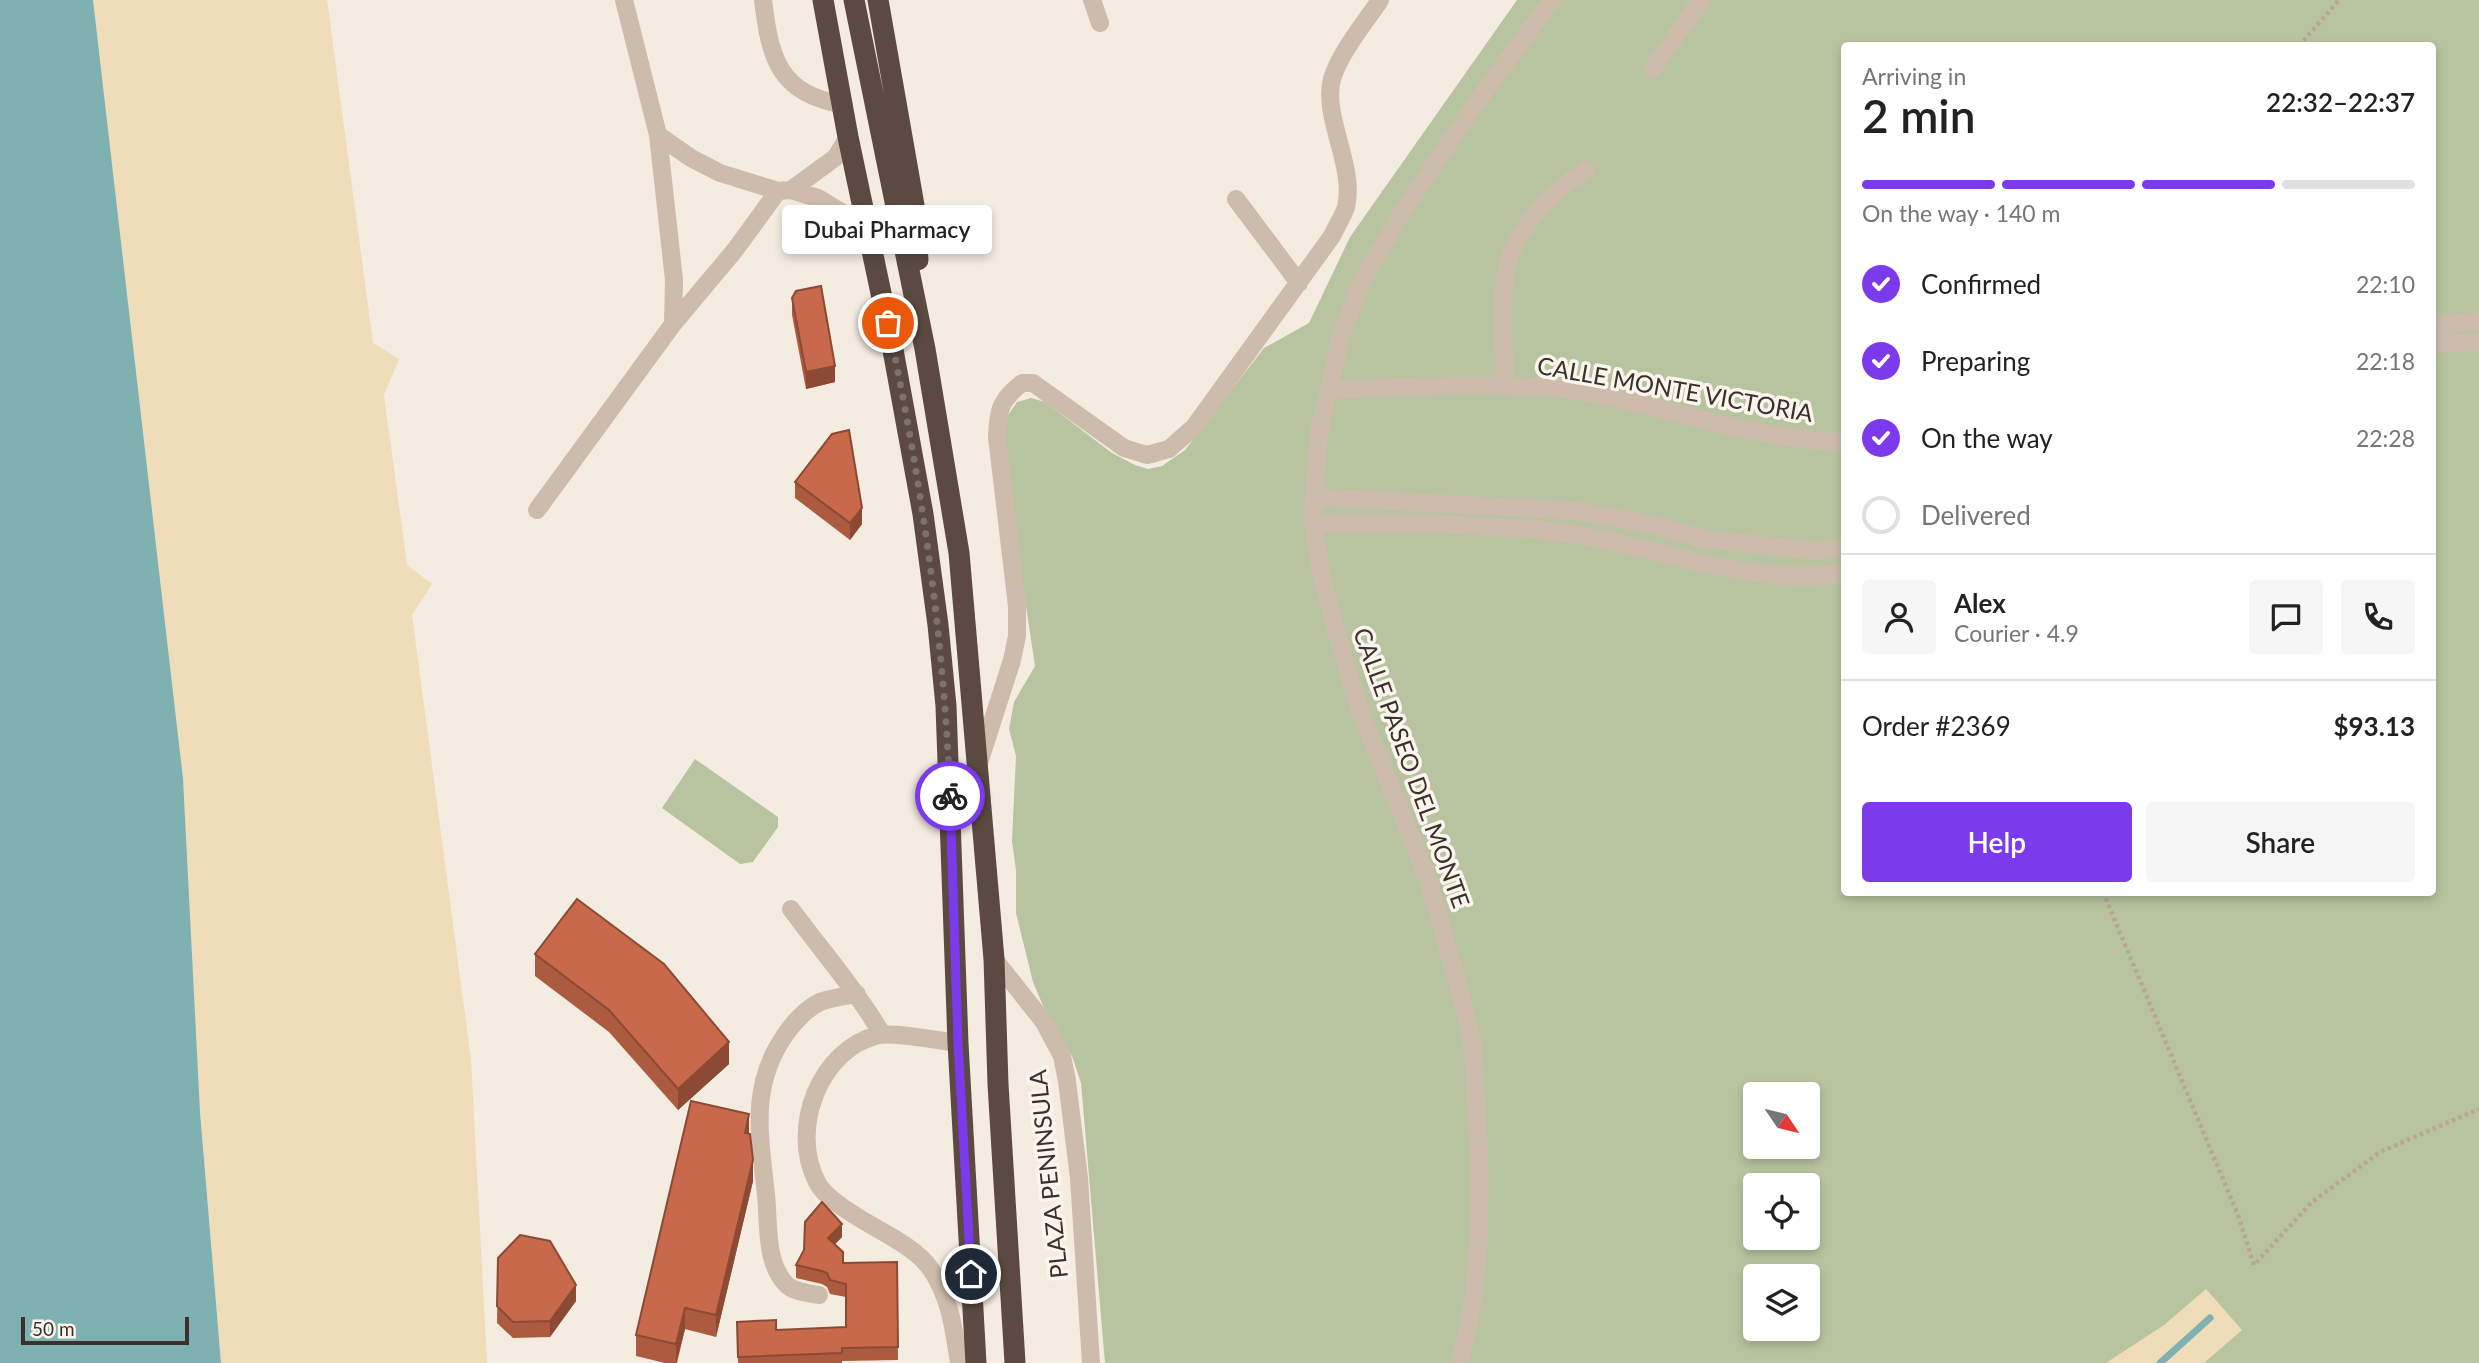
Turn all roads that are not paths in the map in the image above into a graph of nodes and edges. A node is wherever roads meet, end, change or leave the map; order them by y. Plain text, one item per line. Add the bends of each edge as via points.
1 (624, 0) edge
2 (763, 0) edge
3 (823, 0) edge
4 (854, 0) edge
5 (878, 0) edge
6 (1092, 0) edge
7 (1380, 0) edge
8 (1552, 0) edge
9 (1701, 0) edge
10 (1100, 23) dead end
11 (1653, 68) dead end
12 (844, 105) junction
13 (658, 135) junction
14 (848, 137) junction
15 (1585, 170) dead end
16 (785, 190) junction
17 (1236, 199) dead end
18 (870, 241) junction
19 (1299, 283) junction
20 (2479, 321) edge
21 (673, 324) junction
22 (2436, 326) edge
23 (2479, 342) edge
24 (2436, 345) edge
25 (925, 349) junction
26 (1505, 386) junction
27 (1329, 390) junction
28 (1841, 442) edge
29 (1314, 496) junction
30 (537, 510) dead end
31 (1313, 523) junction
32 (1703, 539) junction
33 (1841, 547) edge
34 (1700, 564) junction
35 (1841, 573) edge
36 (977, 770) junction
37 (791, 909) dead end
38 (994, 959) junction
39 (857, 994) junction
40 (882, 1034) junction
41 (958, 1043) junction
42 (819, 1295) dead end
43 (960, 1363) edge
44 (976, 1363) edge
45 (1015, 1363) edge
46 (1091, 1363) edge
47 (1460, 1363) edge

1 - 13 street
2 - 12 street via 769,42 787,77 803,92
3 - 12 highway
4 - 25 highway
5 - 25 highway via 914,205
6 - 10 street
7 - 19 street via 1332,81 1331,98 1348,184 1346,207
8 - 27 street, CALLE PASEO DEL MONTE via 1480,96 1384,239 1341,335
9 - 11 street
12 - 14 highway
13 - 16 street via 720,173
13 - 21 street via 674,280
14 - 16 street via 836,157
14 - 18 highway
15 - 26 street via 1558,189 1513,248 1504,297
16 - 18 street via 818,198 841,212
16 - 21 street
17 - 19 street
18 - 41 highway via 923,514 938,625 946,718
19 - 36 street via 1194,427 1169,449 1147,454 1124,448 1033,383 1022,383 1002,402 997,437 1017,636
20 - 22 street
21 - 30 street
23 - 24 street
25 - 36 highway via 959,552
26 - 27 street, CALLE MONTE VICTORIA
26 - 28 street, CALLE MONTE VICTORIA via 1556,388 1759,432
27 - 29 street, CALLE PASEO DEL MONTE via 1319,432
29 - 31 street, CALLE PASEO DEL MONTE
29 - 32 street via 1577,511
31 - 34 street via 1559,532
31 - 47 street, CALLE PASEO DEL MONTE via 1322,580 1359,708 1429,882 1473,1048 1479,1233 1474,1296
32 - 33 street via 1817,551
32 - 34 street
34 - 35 street via 1775,576
36 - 38 highway
37 - 39 street
38 - 45 highway
38 - 46 street, PLAZA PENINSULA via 1044,1022 1062,1056 1079,1178
39 - 40 street
39 - 42 street via 819,1003 793,1024 774,1051 758,1108 775,1267 786,1285
40 - 41 street
40 - 43 street via 857,1042 828,1068 810,1114 810,1163 817,1184 841,1207 929,1266 953,1316
41 - 44 highway

